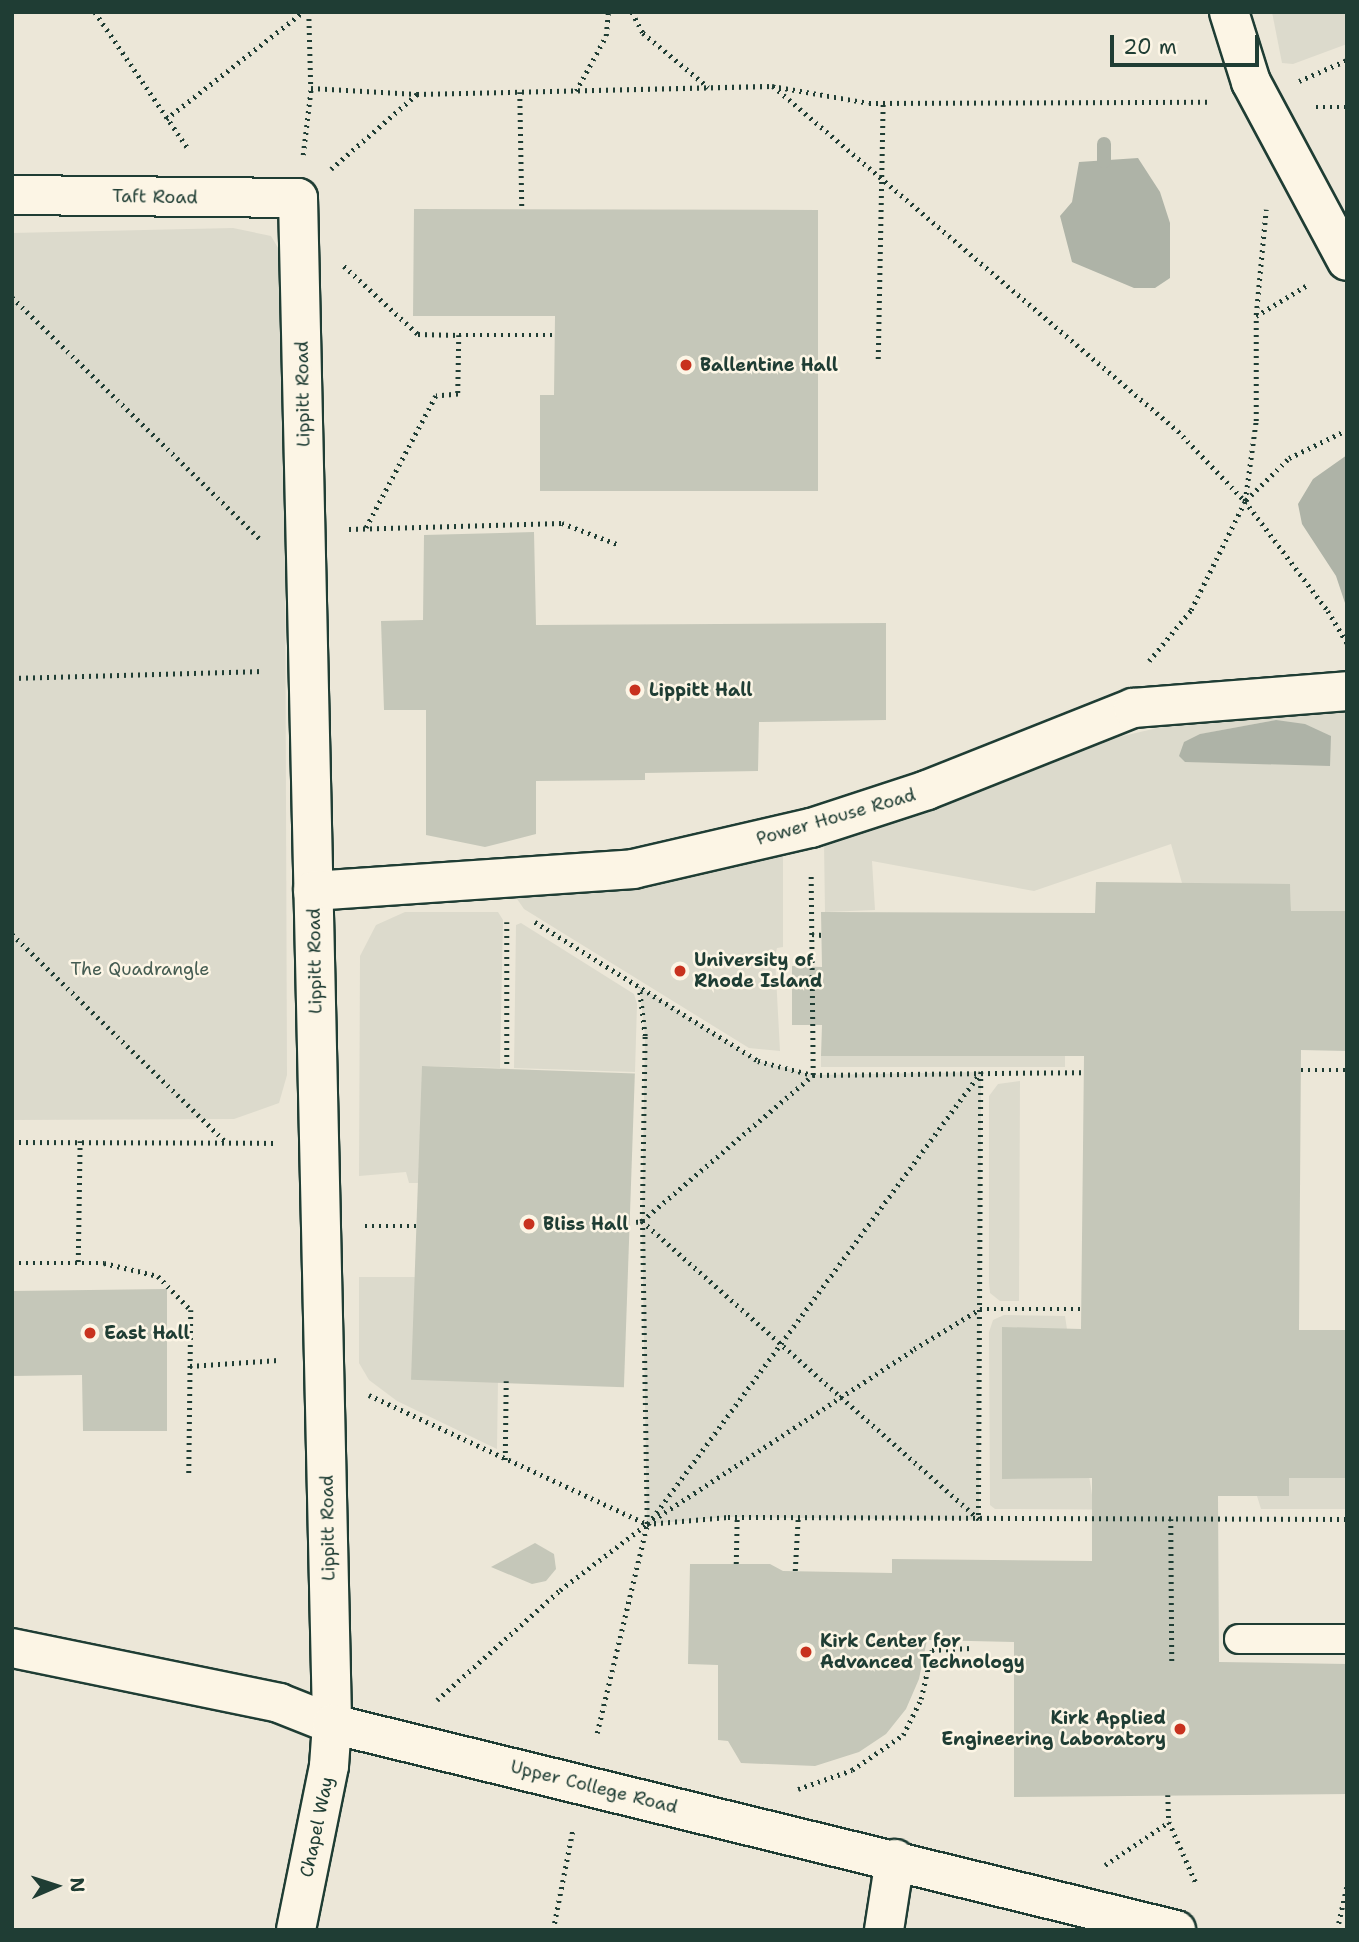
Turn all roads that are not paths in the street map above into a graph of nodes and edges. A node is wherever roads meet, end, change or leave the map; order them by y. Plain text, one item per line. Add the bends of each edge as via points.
1 (1229, 12) edge
2 (12, 195) edge
3 (299, 214) joint
4 (1331, 271) edge
5 (1347, 691) edge
6 (313, 891) junction
7 (1239, 1639) dead end
8 (1347, 1639) edge
9 (12, 1648) edge
10 (332, 1724) junction
11 (895, 1859) junction
12 (296, 1930) edge
13 (884, 1930) edge
14 (1176, 1930) edge

1 - 4 street via 1251,82
2 - 3 street, Taft Road via 224,197
3 - 6 street, Lippitt Road
5 - 6 street, Power House Road via 1133,708 927,790 811,828 633,869
6 - 10 street, Lippitt Road
7 - 8 lane
9 - 10 street, Upper College Road via 279,1703
10 - 11 street, Upper College Road
10 - 12 street, Chapel Way via 329,1766
11 - 13 street
11 - 14 street, Upper College Road

